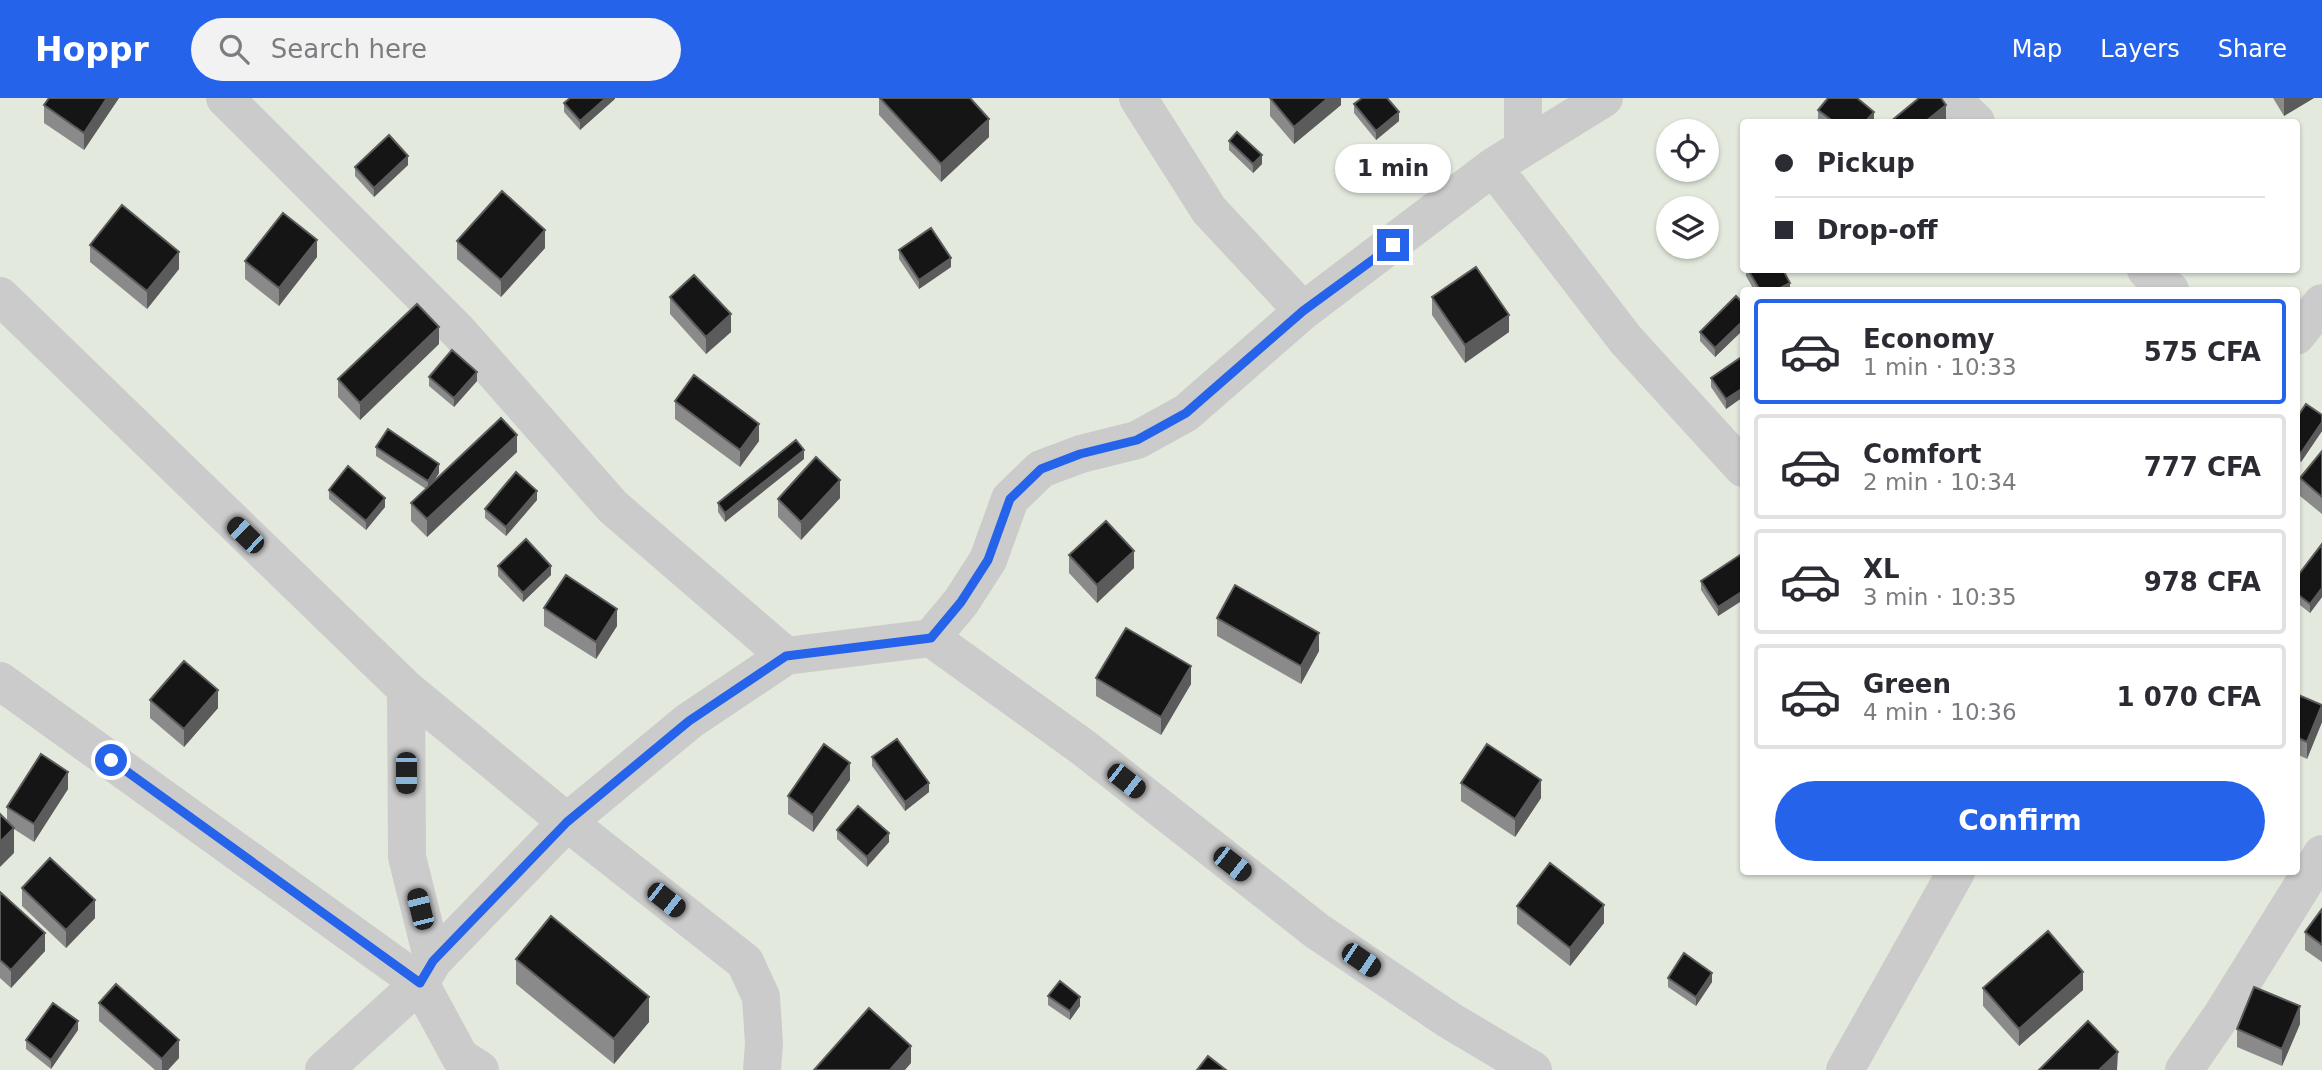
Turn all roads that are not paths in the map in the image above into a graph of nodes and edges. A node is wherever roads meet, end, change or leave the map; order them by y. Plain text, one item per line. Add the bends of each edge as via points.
1 (225, 98) edge
2 (1138, 98) edge
3 (1522, 98) edge
4 (1604, 98) edge
5 (1951, 98) edge
6 (1973, 119) edge
7 (1508, 157) junction
8 (2150, 273) edge
9 (2167, 287) edge
10 (0, 296) edge
11 (2322, 303) edge
12 (1303, 311) junction
13 (2300, 331) edge
14 (1740, 465) edge
15 (931, 638) junction
16 (786, 656) junction
17 (0, 681) edge
18 (405, 689) junction
19 (567, 822) junction
20 (2322, 853) edge
21 (1954, 875) edge
22 (427, 972) junction
23 (324, 1070) edge
24 (480, 1070) edge
25 (762, 1070) edge
26 (1533, 1070) edge
27 (1845, 1070) edge
28 (2184, 1070) edge

1 - 16 street via 458,331 613,507
2 - 12 street via 1209,210
3 - 7 street
4 - 7 street
5 - 6 street
7 - 12 street
7 - 14 street via 1626,340
8 - 9 street
10 - 18 street
11 - 13 street
12 - 15 street via 1186,413 1137,440 1041,469 1010,499 988,560
15 - 16 street
15 - 26 street via 1084,748 1317,931
16 - 19 street via 689,721
17 - 22 street
18 - 19 street
18 - 22 street via 407,856
19 - 22 street
19 - 25 street via 744,962 761,997
20 - 28 street
21 - 27 street
22 - 23 street
22 - 24 street via 460,1056

